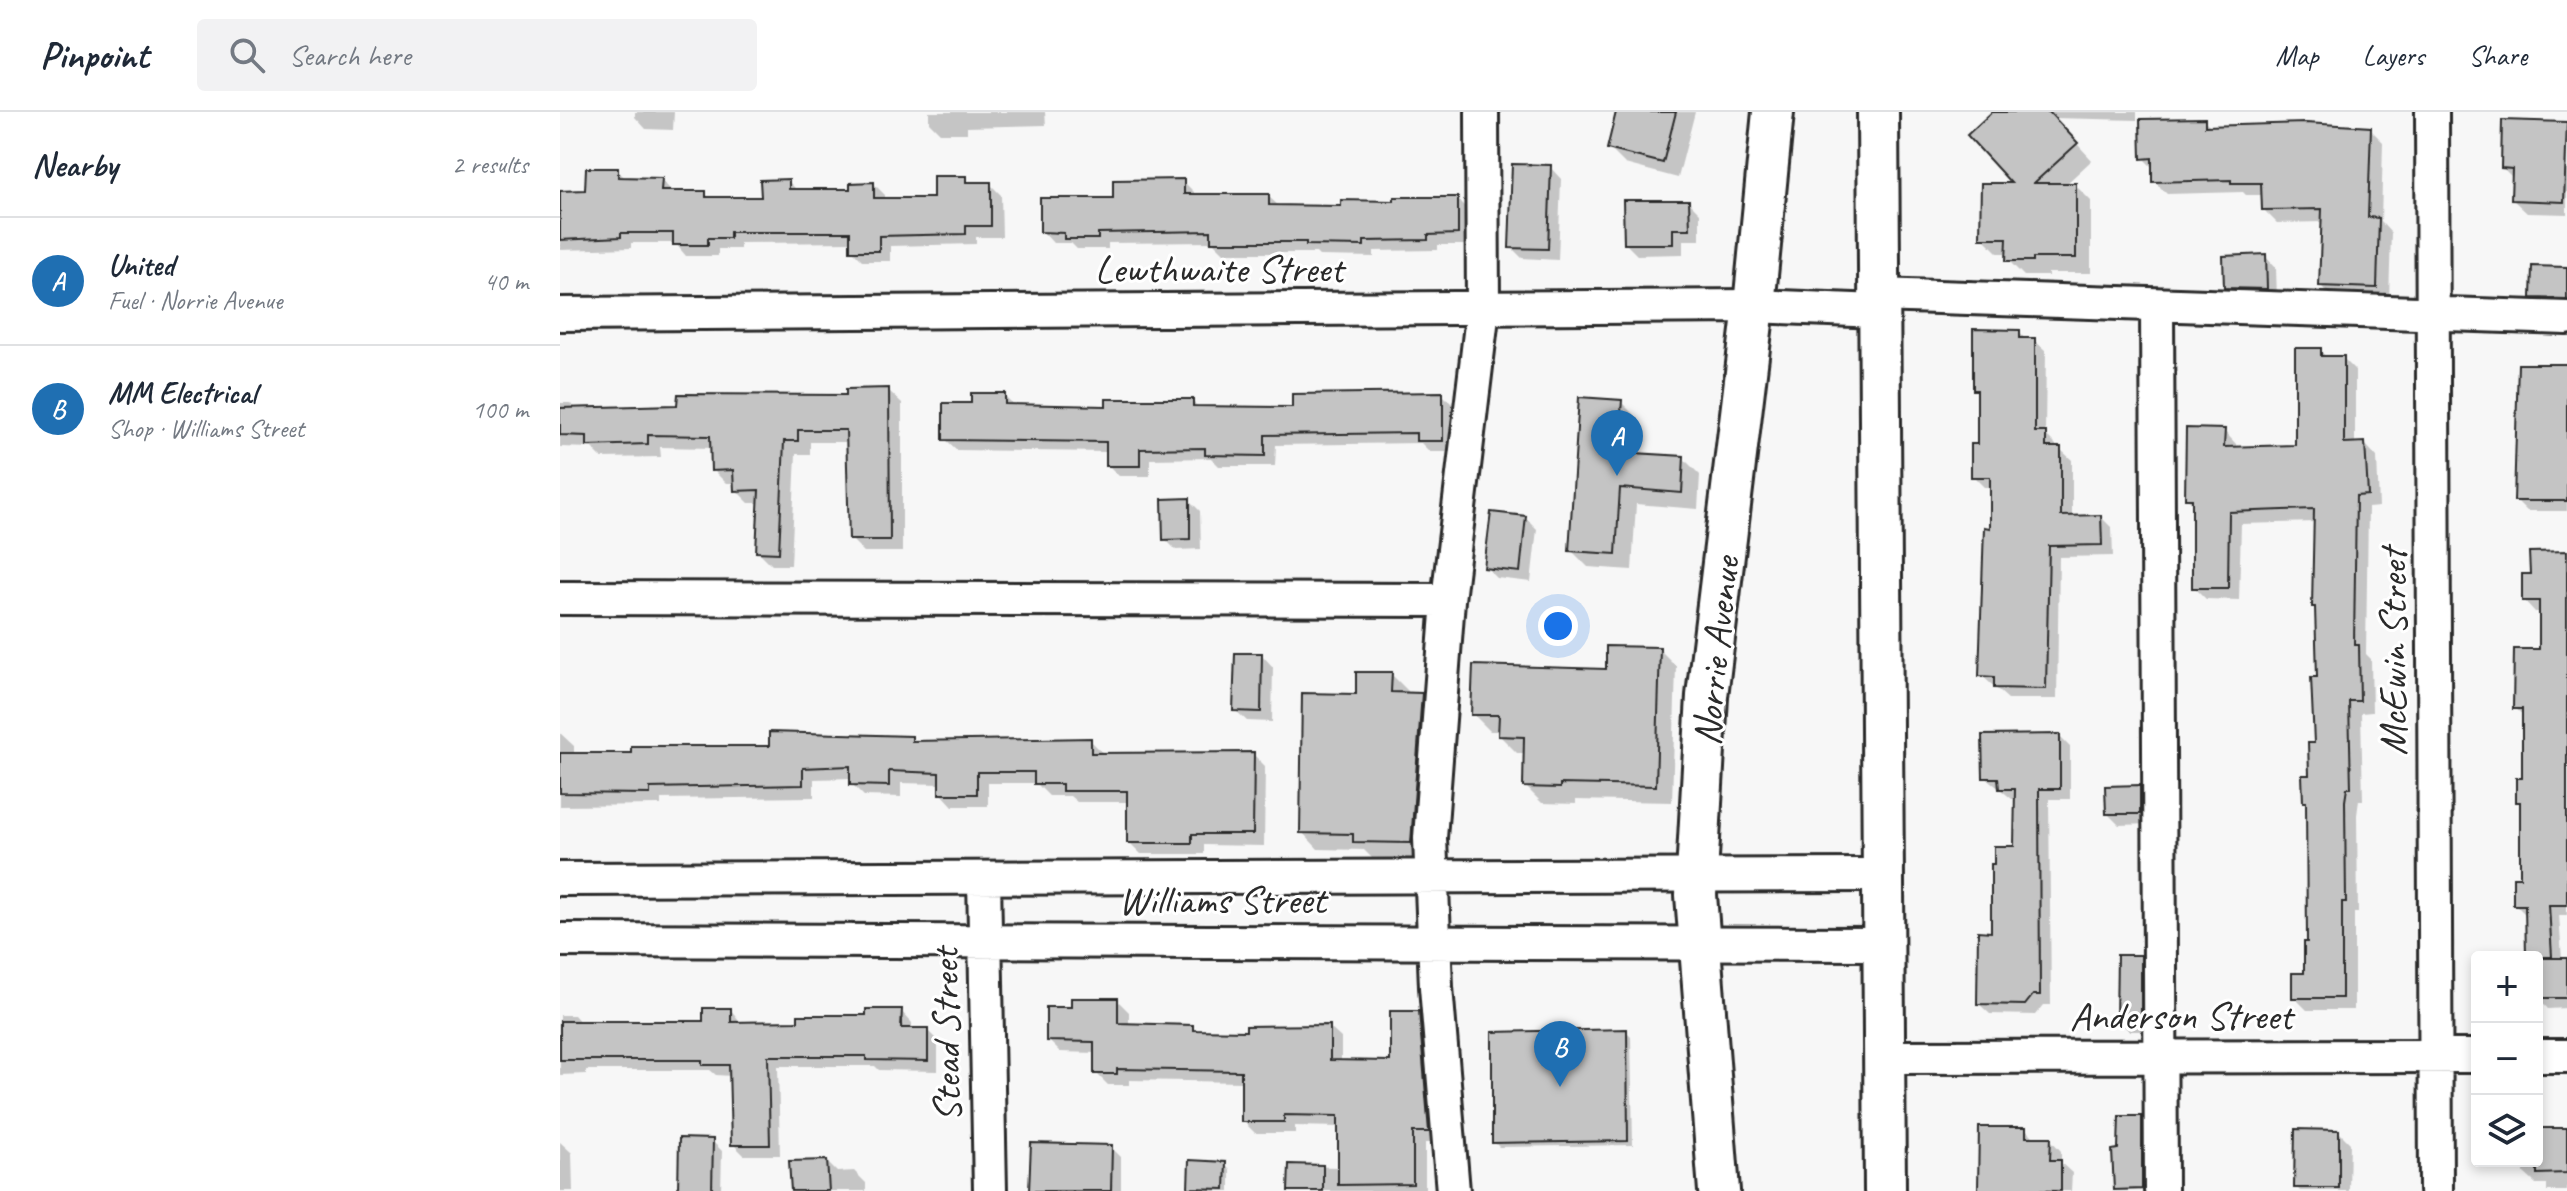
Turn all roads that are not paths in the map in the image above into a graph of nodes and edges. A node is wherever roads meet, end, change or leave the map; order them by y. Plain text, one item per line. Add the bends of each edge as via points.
1 (1482, 112) edge
2 (1773, 112) edge
3 (1878, 112) edge
4 (2432, 112) edge
5 (1878, 303) junction
6 (2157, 305) junction
7 (1754, 306) junction
8 (1483, 308) junction
9 (560, 314) edge
10 (2433, 314) junction
11 (2567, 318) edge
12 (560, 598) edge
13 (1448, 600) junction
14 (1697, 875) junction
15 (1883, 875) junction
16 (1431, 876) junction
17 (984, 878) junction
18 (560, 879) edge
19 (560, 940) edge
20 (986, 940) junction
21 (1434, 942) junction
22 (1700, 942) junction
23 (1883, 944) junction
24 (2161, 1056) junction
25 (2435, 1056) junction
26 (2471, 1056) edge
27 (2543, 1056) edge
28 (2567, 1056) edge
29 (1884, 1057) junction
30 (990, 1191) edge
31 (1453, 1191) edge
32 (1719, 1191) edge
33 (1885, 1191) edge
34 (2161, 1191) edge
35 (2436, 1191) edge

1 - 8 street
2 - 7 main road, Norrie Avenue
3 - 5 main road
4 - 10 street, McEwin Street
5 - 6 street, Lewthwaite Street
5 - 7 street, Lewthwaite Street
5 - 15 main road
6 - 10 street, Lewthwaite Street
6 - 24 street
7 - 8 street, Lewthwaite Street
7 - 14 main road, Norrie Avenue via 1707,696
8 - 9 street, Lewthwaite Street
8 - 13 street
10 - 11 street, Lewthwaite Street
10 - 25 street, McEwin Street
12 - 13 street
13 - 16 street
14 - 15 street, Williams Street
14 - 16 street, Williams Street
14 - 22 main road, Norrie Avenue
15 - 23 main road
16 - 17 street, Williams Street
16 - 21 street
17 - 18 street, Williams Street
17 - 20 street, Stead Street
19 - 20 street, Williams Street
20 - 21 street, Williams Street
20 - 30 street, Stead Street
21 - 22 street, Williams Street
21 - 31 street
22 - 23 street, Williams Street
22 - 32 main road, Norrie Avenue
23 - 29 main road
24 - 25 street, Anderson Street
24 - 29 street, Anderson Street
24 - 34 street
25 - 26 street, Anderson Street
25 - 35 street, McEwin Street
27 - 28 street
29 - 33 main road

